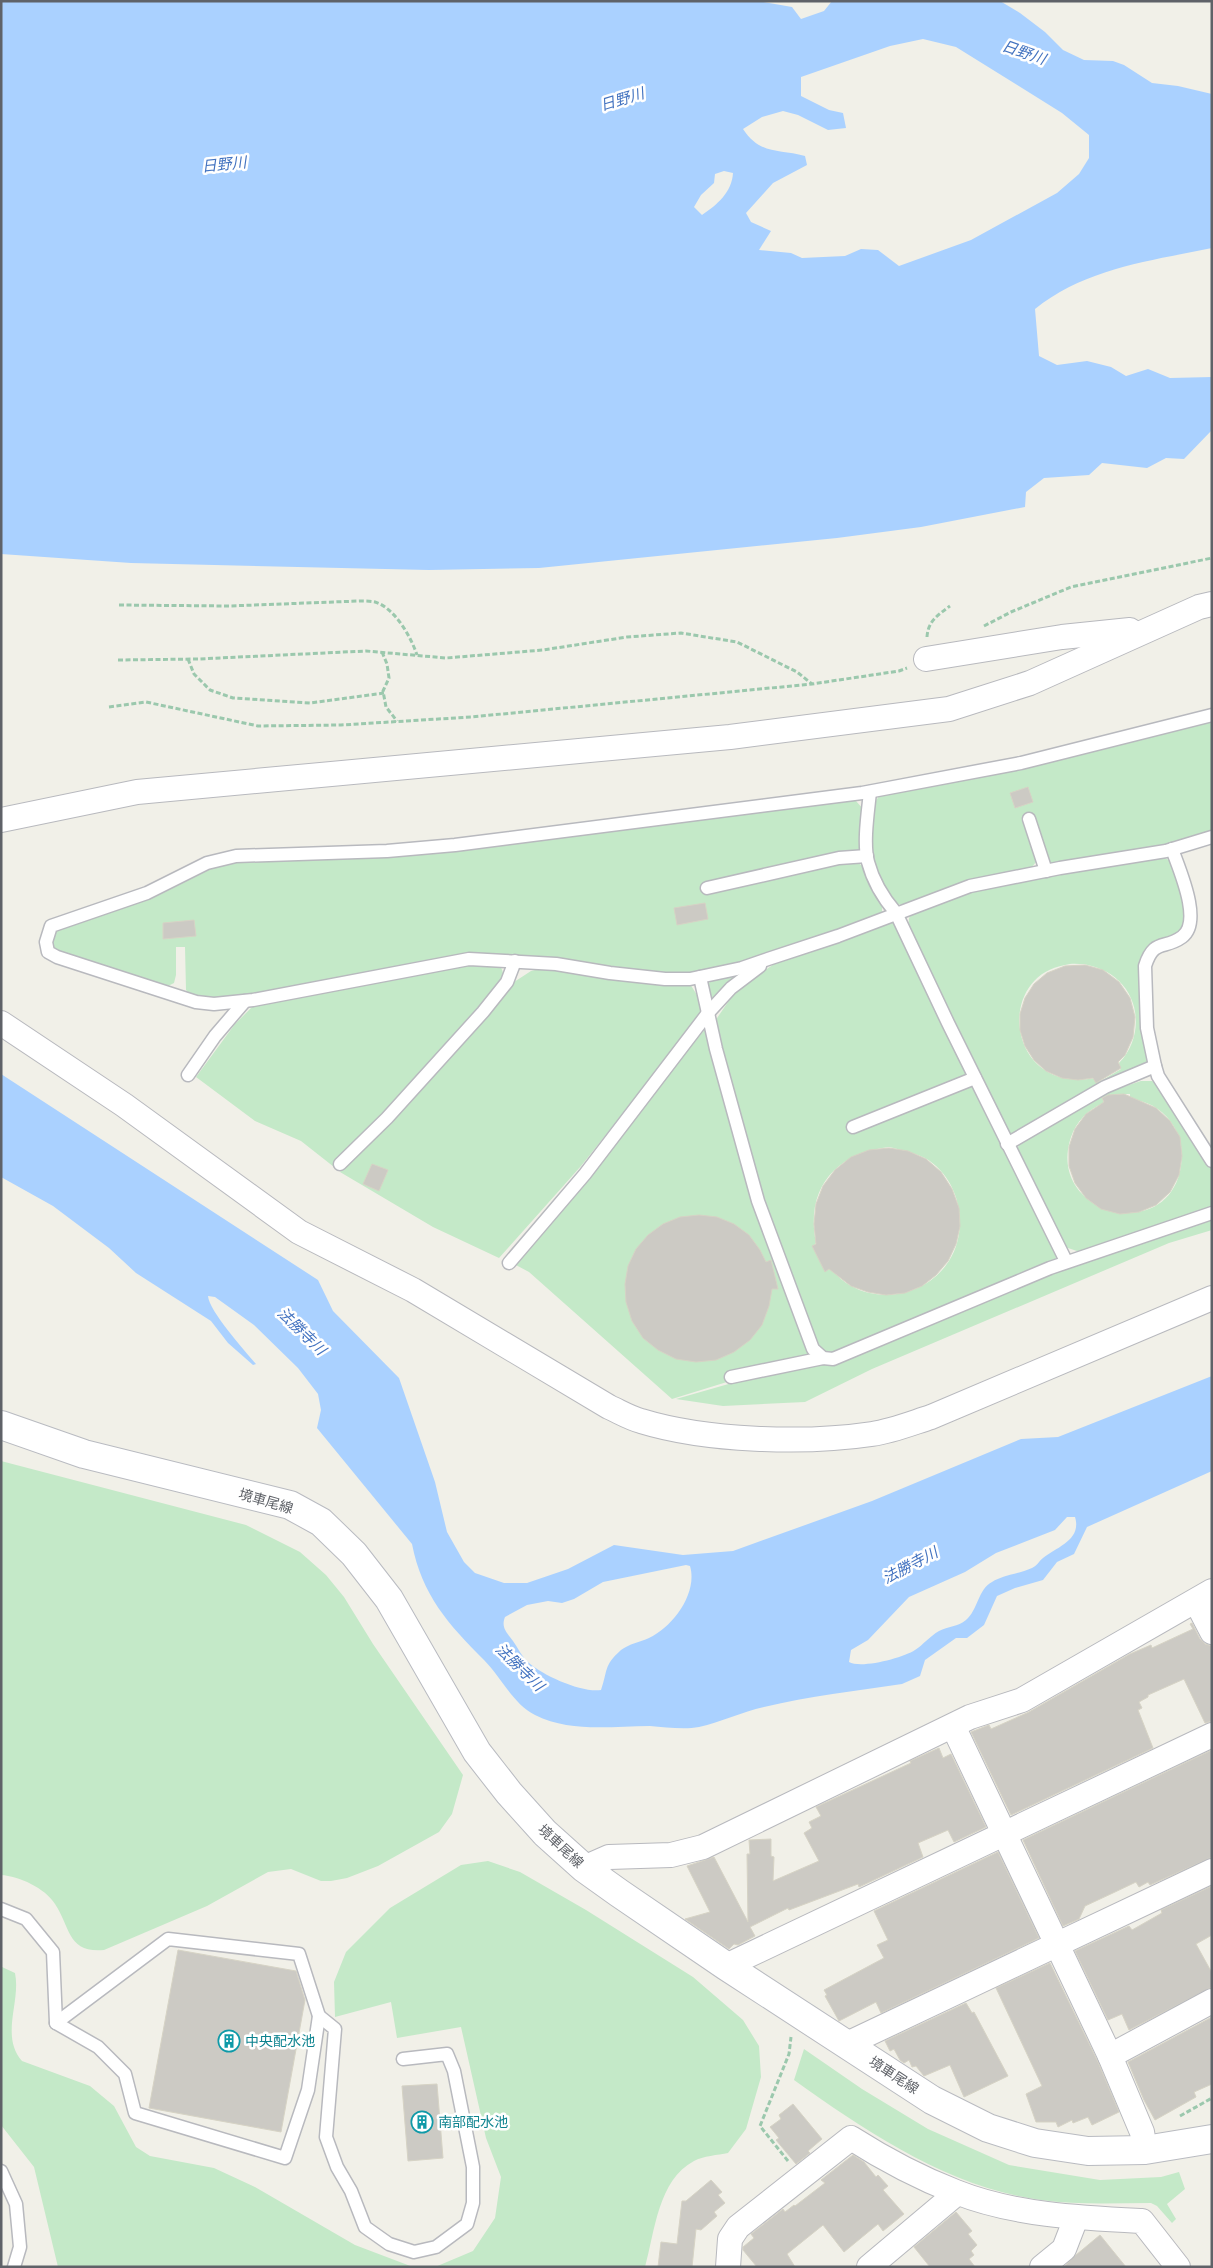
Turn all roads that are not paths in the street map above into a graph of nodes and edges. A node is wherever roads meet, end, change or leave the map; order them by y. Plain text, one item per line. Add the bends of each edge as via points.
1 (1212, 604) edge
2 (1154, 627) junction
3 (926, 660) road end
4 (1212, 714) edge
5 (870, 792) junction
6 (1029, 819) dead end
7 (1, 820) edge
8 (1212, 838) edge
9 (1172, 849) junction
10 (867, 856) junction
11 (1046, 870) junction
12 (707, 888) dead end
13 (896, 913) junction
14 (768, 959) junction
15 (515, 961) junction
16 (700, 977) junction
17 (245, 1001) junction
18 (708, 1013) junction
19 (1, 1023) edge
20 (1155, 1066) junction
21 (188, 1074) dead end
22 (975, 1078) junction
23 (853, 1128) dead end
24 (1007, 1144) junction
25 (1212, 1161) edge
26 (340, 1164) dead end
27 (1212, 1213) edge
28 (1066, 1261) junction
29 (509, 1263) dead end
30 (1212, 1298) edge
31 (823, 1358) junction
32 (731, 1378) dead end
33 (1, 1425) edge
34 (1204, 1596) edge
35 (1212, 1632) edge
36 (954, 1726) junction
37 (1212, 1735) edge
38 (1003, 1835) junction
39 (584, 1868) junction
40 (1212, 1871) edge
41 (1, 1909) edge
42 (1058, 1946) junction
43 (726, 1966) junction
44 (1212, 2001) edge
45 (319, 2016) junction
46 (56, 2023) junction
47 (847, 2044) junction
48 (1110, 2056) junction
49 (403, 2059) dead end
50 (1212, 2139) edge
51 (1145, 2150) junction
52 (1, 2171) edge
53 (957, 2193) junction
54 (1076, 2218) junction
55 (14, 2267) edge
56 (728, 2267) edge
57 (869, 2267) edge
58 (1042, 2267) edge
59 (1178, 2267) edge

1 - 2 street
2 - 3 street via 1062,637
2 - 7 street via 1030,683 948,709 730,737 137,792
4 - 5 lane via 1021,762
5 - 10 lane
5 - 17 lane via 455,845 386,851 236,856 207,863 147,892 59,922 51,926 47,934 48,952 56,957 196,1002
6 - 11 lane
8 - 9 lane
9 - 11 lane
9 - 20 lane via 1191,917 1190,929 1182,937 1153,948 1144,966 1147,1028
10 - 12 lane via 840,858
10 - 13 lane via 884,898
11 - 13 lane via 970,886
13 - 14 lane
13 - 22 lane
14 - 16 lane
14 - 18 lane via 731,988
15 - 16 lane via 665,979
15 - 17 lane via 455,960
15 - 26 lane via 506,982 483,1012 388,1118
16 - 18 lane
17 - 21 lane
18 - 29 lane via 585,1174
18 - 31 lane via 758,1200 813,1349
19 - 30 street via 124,1105 299,1232 413,1290 609,1407 662,1427 693,1433 803,1440 850,1437 893,1429 931,1417
20 - 24 lane via 1105,1087
20 - 25 lane via 1158,1076
22 - 23 lane
22 - 24 lane
24 - 28 lane
27 - 28 lane
28 - 31 lane via 882,1339 833,1358
31 - 32 lane
33 - 39 main road, 境車尾線 via 84,1454 290,1505 321,1522 354,1554 389,1599 477,1752 545,1833
34 - 35 street
34 - 36 street via 1022,1700 970,1717
36 - 38 street
36 - 39 street via 703,1847 671,1855 608,1857
37 - 38 street
38 - 42 street
38 - 43 street
39 - 43 main road, 境車尾線
40 - 42 street
41 - 46 lane via 26,1920 53,1952
42 - 47 street
42 - 48 street
43 - 47 main road, 境車尾線
44 - 48 street
45 - 46 lane via 299,1954 168,1939
45 - 46 lane via 308,2090 285,2158 135,2113 125,2074 98,2047
45 - 49 lane via 335,2029 326,2137 337,2167 351,2191 365,2227 389,2244 414,2252 436,2247 467,2224 472,2203 473,2167 454,2071 447,2054
47 - 51 main road, 境車尾線 via 932,2100 1008,2136 1088,2151
48 - 51 street via 1142,2132
50 - 51 main road, 境車尾線
52 - 55 lane via 16,2204 20,2247
53 - 54 street via 1004,2206
53 - 56 street via 879,2156 851,2138 738,2227 730,2239
53 - 57 street
54 - 58 street via 1064,2248
54 - 59 street via 1142,2221

